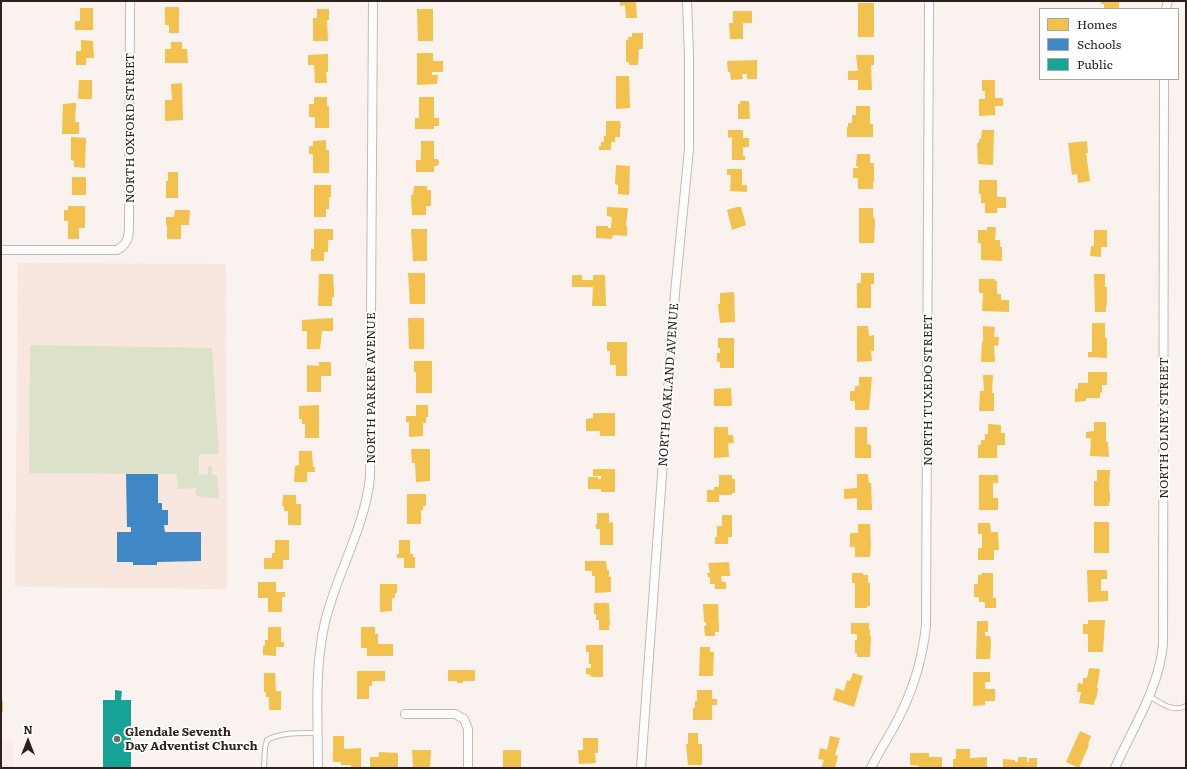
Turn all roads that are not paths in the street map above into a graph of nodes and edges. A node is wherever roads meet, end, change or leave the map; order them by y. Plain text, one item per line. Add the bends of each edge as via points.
1 (130, 1) edge
2 (373, 1) edge
3 (687, 1) edge
4 (929, 1) edge
5 (1164, 80) edge
6 (1, 250) edge
7 (1149, 696) junction
8 (1186, 706) edge
9 (405, 714) dead end
10 (318, 733) junction
11 (264, 768) edge
12 (318, 768) edge
13 (468, 768) edge
14 (641, 768) edge
15 (871, 768) edge
16 (1115, 768) edge

1 - 6 street, NORTH OXFORD STREET via 130,220 125,244 116,250
2 - 10 street, NORTH PARKER AVENUE via 370,477 363,517 334,592 323,631 318,672
3 - 14 street, NORTH OAKLAND AVENUE via 689,149
4 - 15 street, NORTH TUXEDO STREET via 926,625 918,670 909,695
5 - 7 street, NORTH OLNEY STREET via 1163,635 1160,666
7 - 8 lane via 1175,709
7 - 16 street, NORTH OLNEY STREET
9 - 13 street via 455,714 464,719 468,729
10 - 11 lane via 289,734 267,740
10 - 12 street, NORTH PARKER AVENUE

